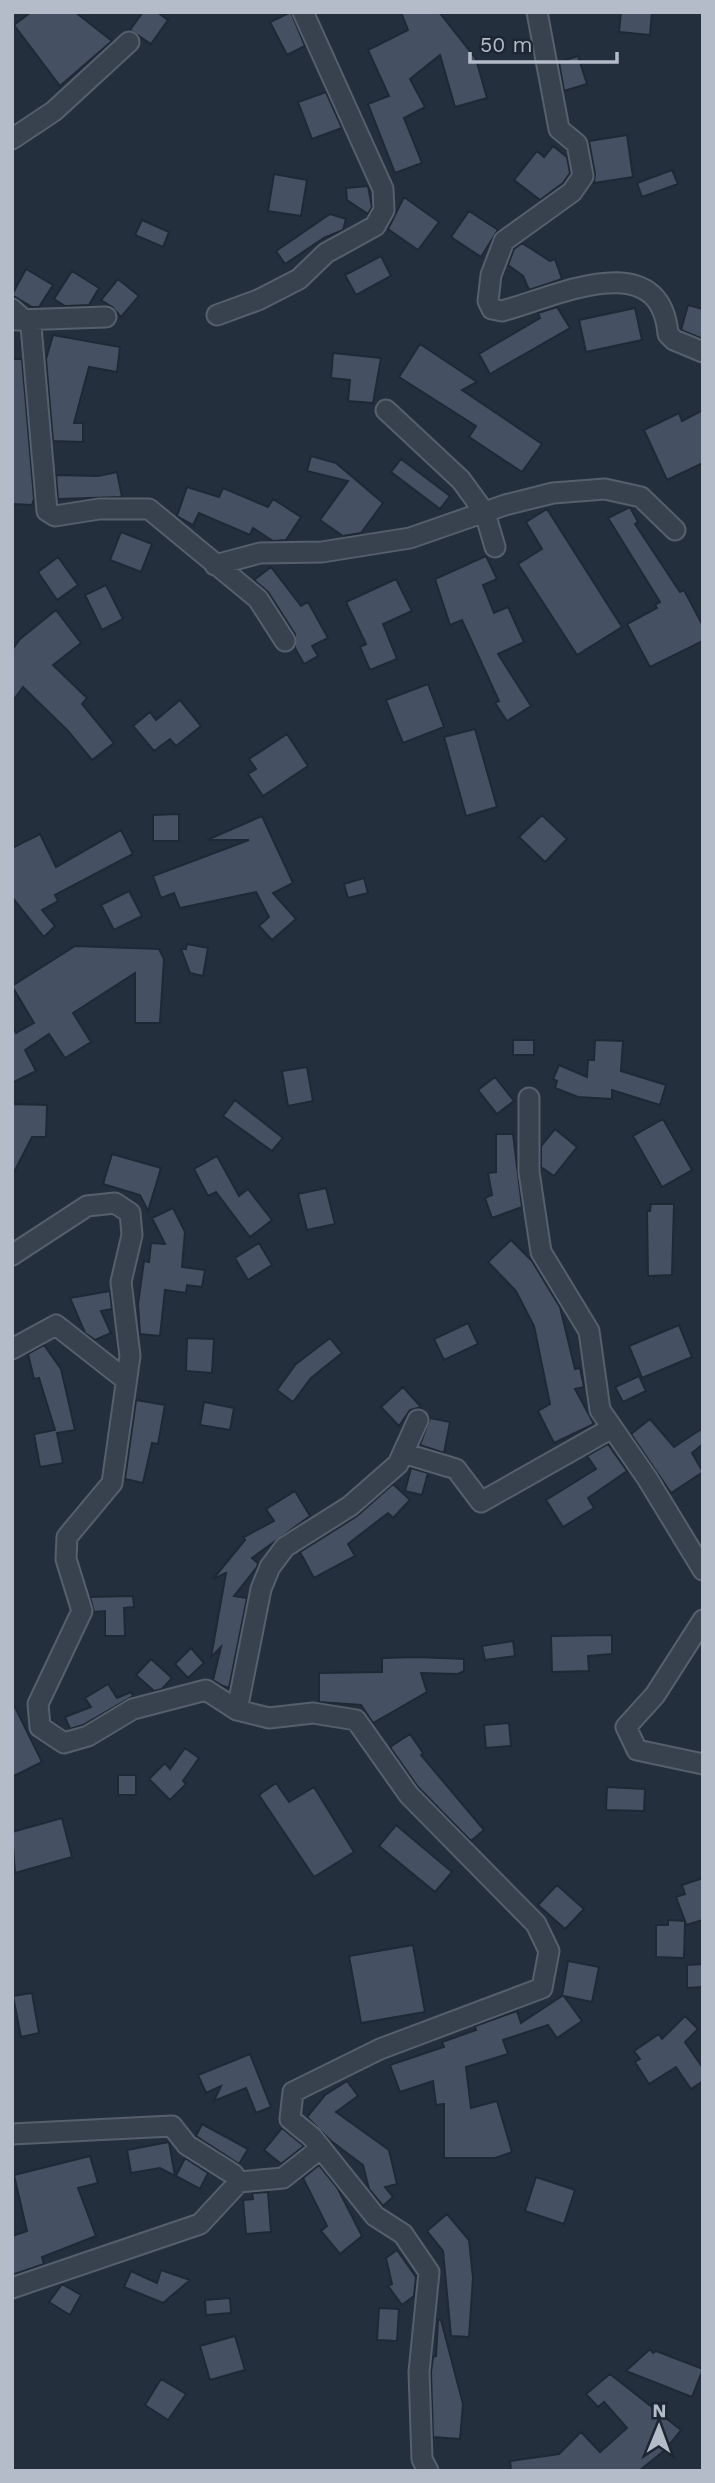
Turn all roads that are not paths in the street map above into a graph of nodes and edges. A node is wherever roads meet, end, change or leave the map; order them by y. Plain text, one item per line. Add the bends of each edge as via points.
1 (303, 12) edge
2 (537, 12) edge
3 (130, 42) dead end
4 (12, 139) edge
5 (217, 315) dead end
6 (16, 316) edge
7 (106, 317) dead end
8 (703, 352) edge
9 (386, 411) dead end
10 (485, 513) junction
11 (675, 530) dead end
12 (495, 547) dead end
13 (215, 565) junction
14 (285, 641) dead end
15 (529, 1097) dead end
16 (12, 1255) edge
17 (12, 1349) edge
18 (126, 1381) junction
19 (418, 1420) dead end
20 (612, 1428) junction
21 (403, 1453) junction
22 (703, 1570) edge
23 (703, 1620) edge
24 (237, 1710) junction
25 (703, 1764) edge
26 (12, 2134) edge
27 (321, 2148) junction
28 (239, 2182) junction
29 (12, 2288) edge
30 (428, 2471) edge

1 - 5 street via 383,189 384,210 375,226 326,253 299,279
2 - 8 street via 559,129 577,144 583,177 572,192 504,241 491,275 488,300 492,309 502,311 590,283 637,287 659,300 668,334 674,340
3 - 4 street via 54,111
6 - 7 street
6 - 13 street via 31,326 47,511 55,516 99,509 149,509
9 - 10 street via 461,480
10 - 11 street via 553,493 605,489 641,497
10 - 12 street
10 - 13 street via 410,538 322,552 260,553
13 - 14 street via 258,599
15 - 20 street via 529,1172 541,1252 589,1331 600,1410
16 - 18 street via 87,1206 115,1203 130,1213 132,1235 121,1282 130,1356
17 - 18 street via 56,1325
18 - 24 street via 112,1483 67,1536 66,1559 82,1611 37,1704 40,1727 64,1743 88,1736 133,1710 206,1690
19 - 21 street
20 - 21 street via 481,1502 456,1469
20 - 22 street
21 - 24 street via 381,1480 316,1530 285,1547 270,1567 261,1589
23 - 25 street via 655,1695 626,1727 637,1750
24 - 27 street via 269,1718 313,1713 356,1720 409,1795 536,1924 549,1951 542,1988 380,2049 293,2092 290,2119
26 - 28 street via 172,2126 187,2146
27 - 28 street via 283,2178
27 - 30 street via 375,2216 403,2234 429,2273 419,2372 422,2459
28 - 29 street via 200,2224

